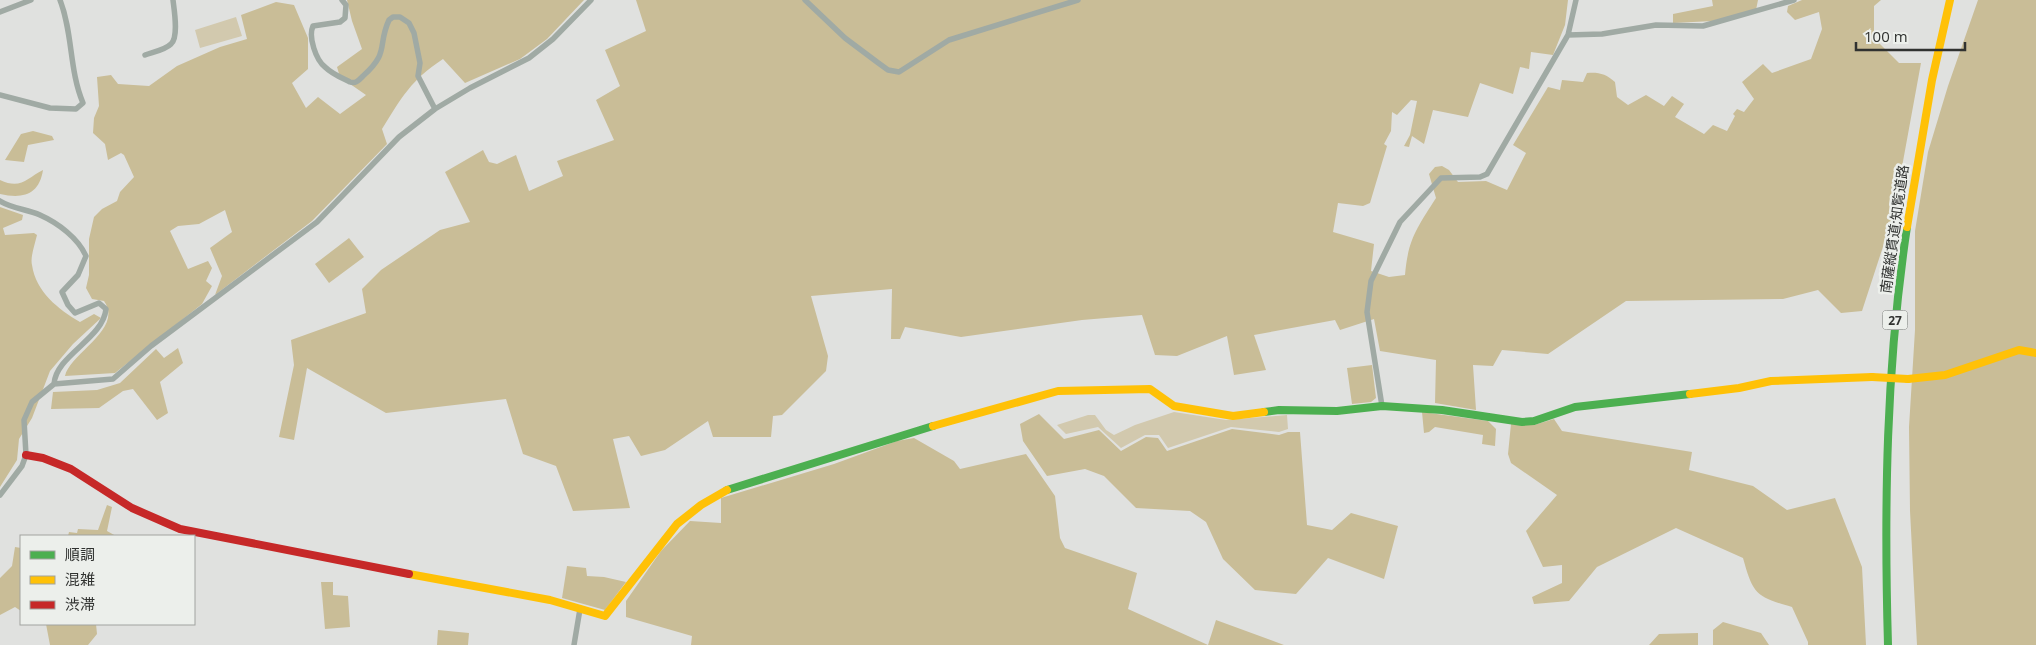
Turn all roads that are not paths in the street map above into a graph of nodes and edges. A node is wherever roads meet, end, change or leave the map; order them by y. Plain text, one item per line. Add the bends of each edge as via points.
1 (31, 0) edge
2 (60, 0) edge
3 (173, 0) edge
4 (342, 0) edge
5 (591, 0) edge
6 (805, 0) edge
7 (1078, 0) edge
8 (1576, 0) edge
9 (1794, 0) edge
10 (1951, 0) edge
11 (0, 12) edge
12 (1568, 36) junction
13 (145, 56) dead end
14 (0, 95) edge
15 (435, 109) junction
16 (0, 201) edge
17 (2036, 353) edge
18 (54, 384) junction
19 (1382, 406) junction
20 (26, 454) junction
21 (0, 495) edge
22 (580, 609) junction
23 (574, 645) edge
24 (1888, 645) edge

1 - 11 street
2 - 14 street via 72,68 84,103 76,109 50,108
3 - 13 street via 174,40 171,45
4 - 15 street via 346,5 344,18 340,22 313,26 310,32 323,66 350,82 358,81 381,56 389,20 400,17 409,22 414,33 420,63 418,76
5 - 15 street via 553,40 529,58
6 - 7 street via 845,38 888,70 899,72 949,40
8 - 12 street
9 - 12 street via 1703,26 1656,25
10 - 24 main road, 南薩縦貫道;知覧道路 / 27 via 1912,184 1894,332 1885,472
12 - 19 street via 1487,174 1441,178 1400,222 1378,265 1371,281 1367,312
15 - 18 street via 399,137 317,222 151,346 113,379
16 - 18 street via 40,214 81,244 86,256 78,274 62,292 75,313 99,303 106,309 102,324 61,368
17 - 19 main road, bridge via 2019,350 1945,375 1908,379 1872,377 1771,381 1739,388 1575,407 1534,421 1506,421 1442,410
18 - 20 street via 32,402 27,411 24,432
19 - 22 main road via 1337,411 1279,410 1233,416 1174,406 1156,392 1143,388 1058,390 727,490 677,524 605,616
20 - 21 street via 22,466
20 - 22 main road via 80,472 144,515 197,534 550,600
22 - 23 street

